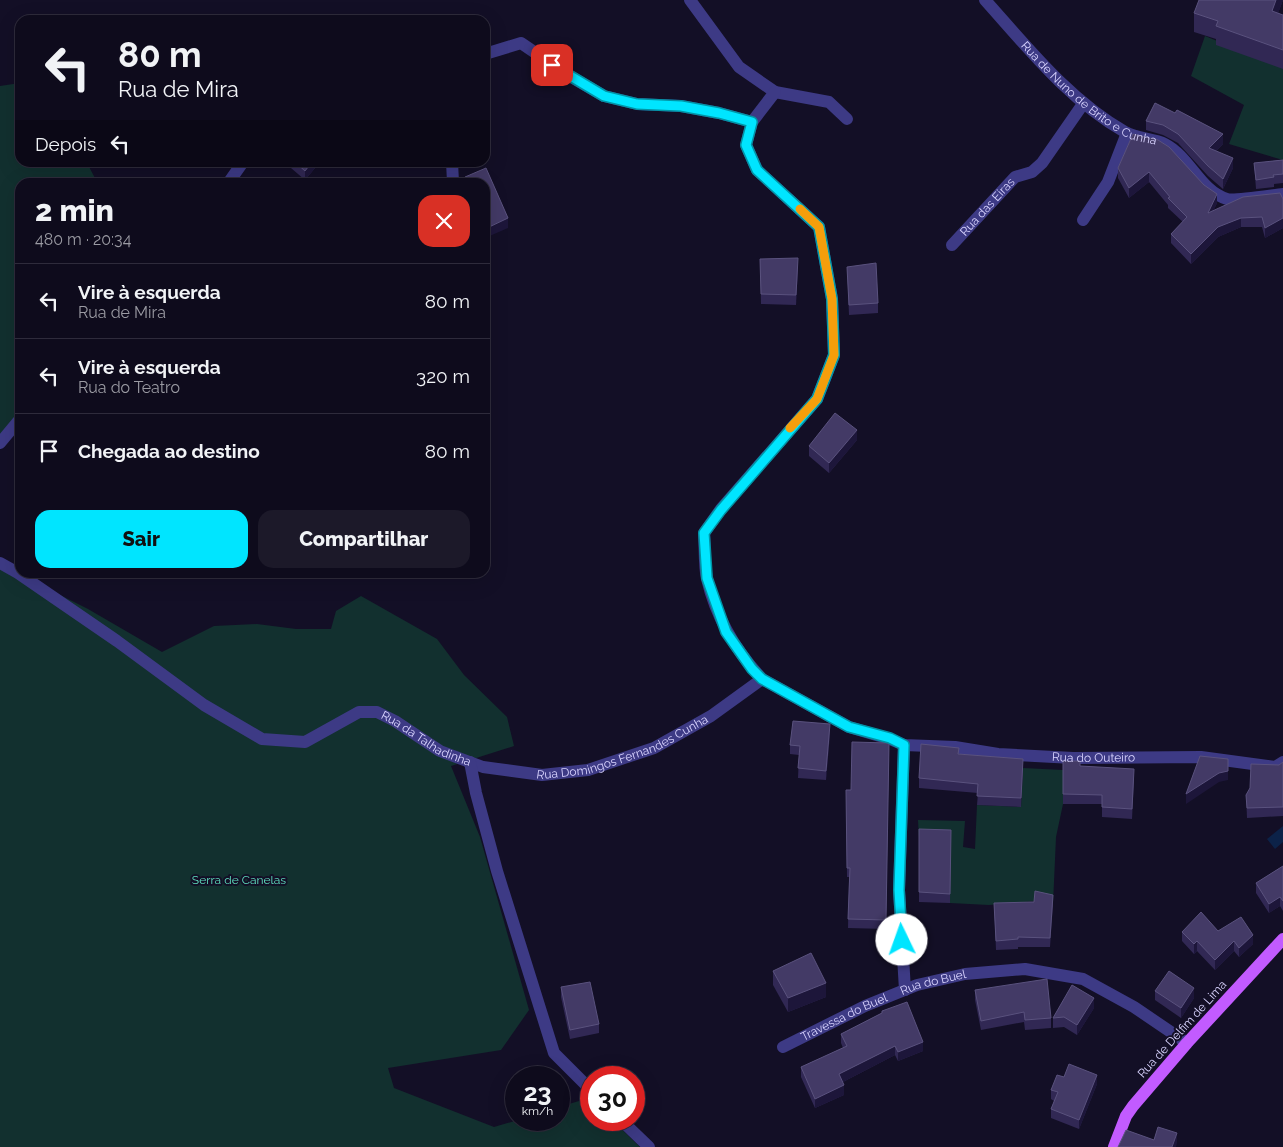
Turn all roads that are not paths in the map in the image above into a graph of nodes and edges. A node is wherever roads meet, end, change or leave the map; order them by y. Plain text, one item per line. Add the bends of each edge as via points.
1 (690, 0) edge
2 (985, 0) edge
3 (490, 52) edge
4 (775, 92) junction
5 (1083, 104) junction
6 (847, 119) dead end
7 (752, 122) junction
8 (1127, 133) junction
9 (240, 167) edge
10 (232, 178) edge
11 (1283, 194) edge
12 (1083, 220) dead end
13 (952, 245) dead end
14 (15, 424) edge
15 (0, 443) edge
16 (0, 563) edge
17 (15, 571) edge
18 (25, 578) edge
19 (762, 679) junction
20 (904, 745) junction
21 (470, 762) junction
22 (1283, 762) edge
23 (1283, 939) edge
24 (905, 990) junction
25 (1186, 1043) junction
26 (782, 1047) dead end
27 (580, 1079) edge
28 (633, 1131) edge
29 (649, 1147) edge
30 (1114, 1147) edge

1 - 4 street via 739,67
2 - 5 street, Rua de Nuno de Brito e Cunha
3 - 7 street via 521,43 604,96 637,104 681,106
4 - 6 street via 829,102
4 - 7 street
5 - 8 street, Rua de Nuno de Brito e Cunha
5 - 13 street, Rua das Eiras via 1042,164 1032,172 1015,177
7 - 19 street via 746,145 757,170 819,227 832,299 834,355 817,399 704,533 707,578 726,632
8 - 11 street, Rua de Nuno de Brito e Cunha via 1165,144 1187,162 1210,190 1228,200
8 - 12 street via 1108,182
9 - 10 street
14 - 15 street
16 - 17 street, Rua da Talhadinha
18 - 21 street, Rua da Talhadinha via 204,705 262,739 305,742 359,712 377,712 440,751
19 - 20 street via 849,727
19 - 21 street, Rua Domingos Fernandes Cunha via 711,716 654,748 588,770 542,775 483,767
20 - 22 street, Rua do Outeiro via 1073,758 1201,757 1275,767
20 - 24 street, Rua do Buel via 899,890
21 - 27 street, Rua da Talhadinha via 497,871 554,1053
23 - 25 main road, Rua de Delfim de Lima
24 - 25 street, Rua do Buel via 965,974 1025,969 1083,979
24 - 26 street, Travessa do Buel
25 - 30 main road, Rua de Delfim de Lima via 1126,1116
28 - 29 street

